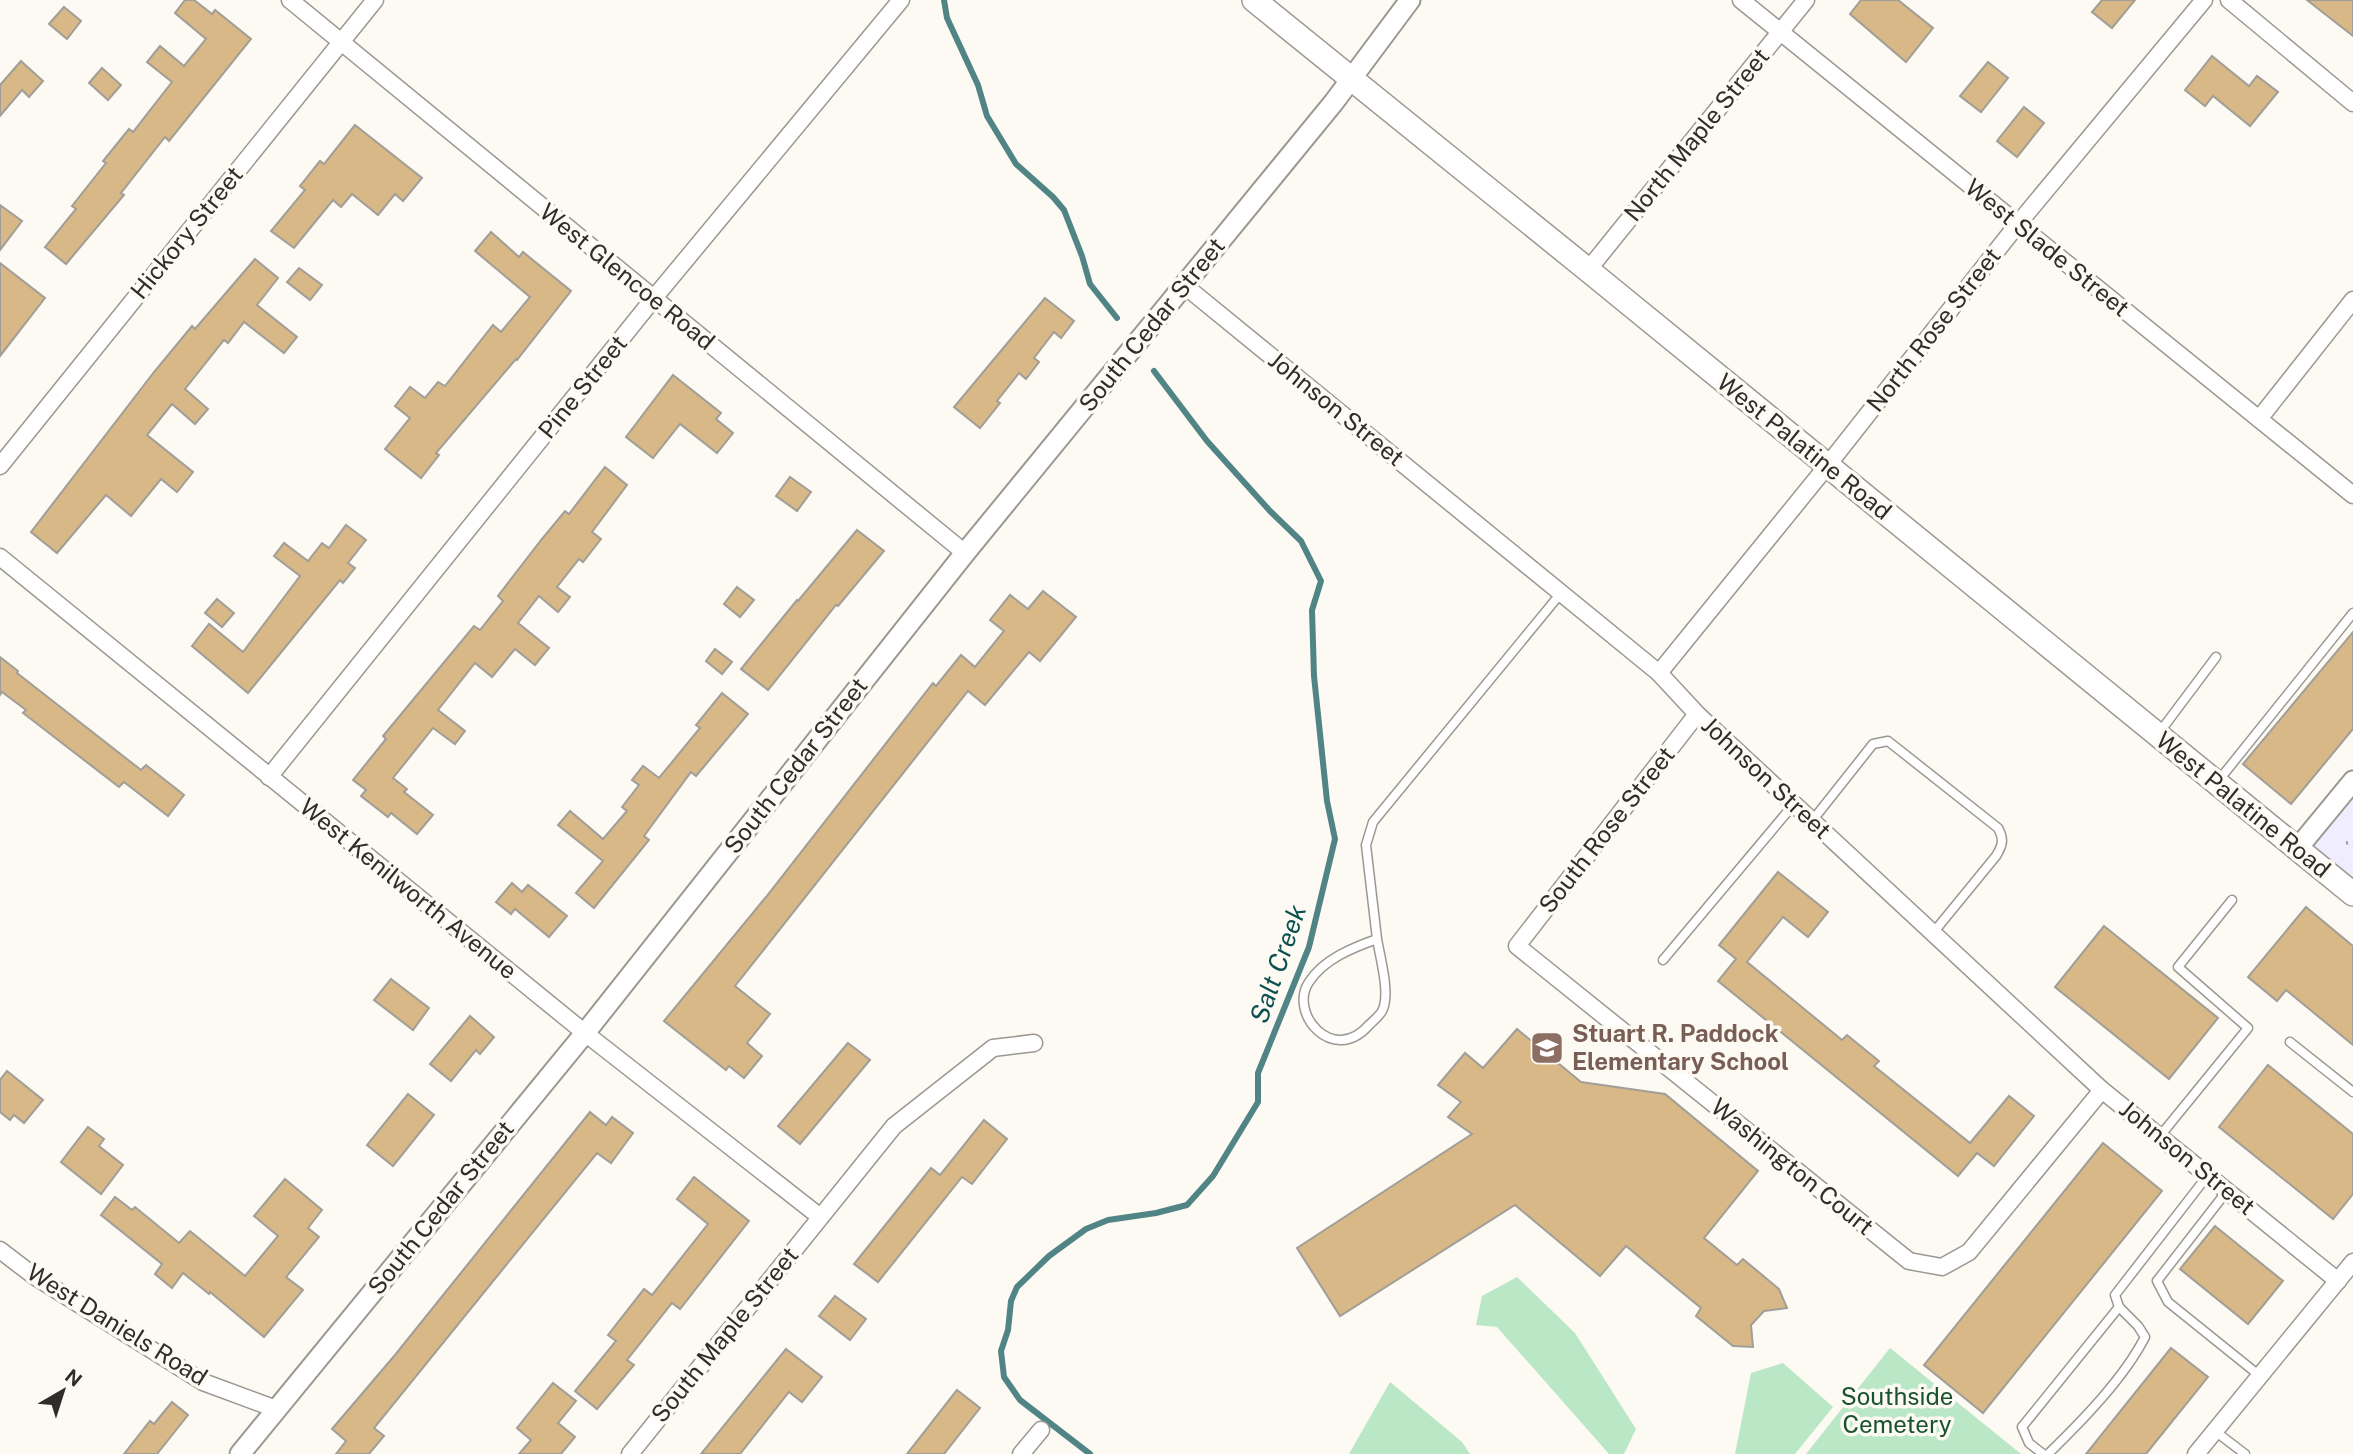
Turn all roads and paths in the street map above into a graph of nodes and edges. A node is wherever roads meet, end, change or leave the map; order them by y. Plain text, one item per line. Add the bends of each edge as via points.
1 (290, 0) edge
2 (375, 0) edge
3 (901, 0) edge
4 (1254, 0) edge
5 (1410, 0) edge
6 (1741, 0) edge
7 (1806, 0) edge
8 (2204, 0) edge
9 (2229, 0) edge
10 (1780, 30) junction
11 (341, 42) junction
12 (1352, 78) junction
13 (2353, 103) edge
14 (2017, 225) junction
15 (1588, 270) junction
16 (1185, 286) junction
17 (654, 298) junction
18 (2353, 300) edge
19 (2259, 419) junction
20 (0, 466) edge
21 (1827, 466) junction
22 (2353, 495) edge
23 (965, 553) junction
24 (0, 557) edge
25 (1561, 593) junction
26 (2353, 613) edge
27 (2217, 657) dead end
28 (1659, 673) junction
29 (1697, 714) junction
30 (2158, 735) junction
31 (269, 777) junction
32 (2353, 780) edge
33 (2217, 783) junction
34 (1794, 804) junction
35 (1812, 821) junction
36 (2353, 842) edge
37 (2346, 843) dead end
38 (2297, 849) junction
39 (2353, 894) edge
40 (2232, 900) dead end
41 (1933, 933) junction
42 (1377, 939) junction
43 (1517, 946) joint
44 (1663, 960) dead end
45 (585, 1033) junction
46 (2290, 1042) dead end
47 (1034, 1043) dead end
48 (2102, 1090) junction
49 (2353, 1091) edge
50 (2160, 1136) junction
51 (2208, 1175) junction
52 (2227, 1190) junction
53 (820, 1216) junction
54 (0, 1250) edge
55 (2353, 1262) edge
56 (2338, 1281) junction
57 (2119, 1307) junction
58 (2260, 1376) junction
59 (276, 1409) junction
60 (1041, 1430) dead end
61 (2215, 1431) junction
62 (240, 1454) edge
63 (630, 1454) edge
64 (1021, 1454) edge
65 (2046, 1454) edge
66 (2196, 1454) edge
67 (2245, 1454) edge

1 - 11 street, West Glencoe Road
2 - 11 street, Hickory Street
3 - 17 street, Pine Street
4 - 12 main road, West Palatine Road
5 - 12 street, South Cedar Street
6 - 10 street, West Slade Street
7 - 10 street, North Maple Street
8 - 14 street, North Rose Street
9 - 13 street
10 - 14 street, West Slade Street
10 - 15 street, North Maple Street
11 - 17 street, West Glencoe Road
11 - 20 street, Hickory Street
12 - 15 main road, West Palatine Road
12 - 16 street, South Cedar Street
14 - 19 street, West Slade Street
14 - 21 street, North Rose Street
15 - 21 main road, West Palatine Road
16 - 23 street, South Cedar Street
16 - 25 street, Johnson Street
17 - 23 street, West Glencoe Road
17 - 31 street, Pine Street
18 - 19 street
19 - 22 street, West Slade Street
21 - 28 street
21 - 30 main road, West Palatine Road
23 - 45 street, South Cedar Street
24 - 31 street, West Kenilworth Avenue
25 - 28 street, Johnson Street
25 - 42 lane via 1373,822 1367,845
26 - 33 lane
27 - 30 lane
28 - 29 street, Johnson Street
29 - 34 street, Johnson Street
29 - 43 street, South Rose Street
30 - 33 main road, West Palatine Road
31 - 45 street, West Kenilworth Avenue
32 - 38 street
33 - 38 main road, West Palatine Road
34 - 35 street, Johnson Street
34 - 44 lane
35 - 41 street, Johnson Street
35 - 41 lane via 1881,740 1998,828 2003,845
36 - 37 path
38 - 39 main road, West Palatine Road
40 - 50 lane via 2178,967 2248,1028
41 - 48 street, Johnson Street
42 - 42 lane via 1345,951 1308,983 1303,999 1308,1018 1322,1036 1346,1042 1361,1034 1384,1010
43 - 48 street, Washington Court via 1909,1261 1942,1267 1969,1252
45 - 53 street, West Kenilworth Avenue
45 - 59 street, South Cedar Street
46 - 49 lane
47 - 53 street, South Maple Street via 993,1048 894,1126
48 - 50 street, Johnson Street
50 - 51 street, Johnson Street
51 - 52 street, Johnson Street
51 - 57 lane via 2115,1295
52 - 56 street, Johnson Street
52 - 58 lane via 2157,1281 2168,1302
53 - 63 street, South Maple Street
54 - 59 street, West Daniels Road via 203,1382
55 - 56 street
56 - 58 street
57 - 65 lane via 2022,1427 2029,1443
57 - 65 lane via 2146,1337 2081,1422
58 - 61 street
59 - 62 street, South Cedar Street
60 - 64 street
61 - 66 street
61 - 67 lane

